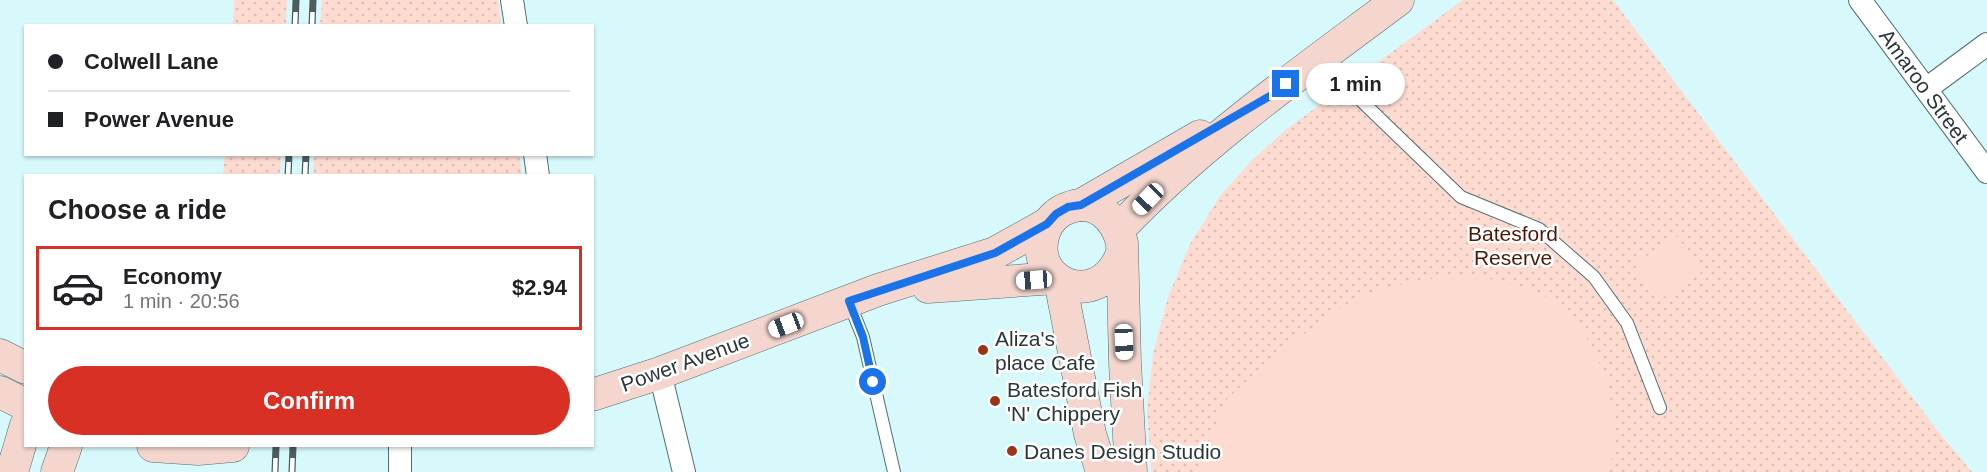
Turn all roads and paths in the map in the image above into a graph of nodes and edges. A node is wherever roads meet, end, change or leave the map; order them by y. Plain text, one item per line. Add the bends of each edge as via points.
1 (512, 0) edge
2 (1398, 0) edge
3 (1860, 0) edge
4 (516, 24) edge
5 (1987, 44) edge
6 (1319, 60) junction
7 (1926, 89) junction
8 (1270, 96) junction
9 (535, 156) edge
10 (1987, 172) edge
11 (538, 174) edge
12 (1081, 205) junction
13 (1047, 224) junction
14 (1120, 243) junction
15 (1058, 280) junction
16 (878, 290) junction
17 (849, 301) junction
18 (0, 355) edge
19 (24, 367) edge
20 (660, 373) junction
21 (0, 392) edge
22 (594, 393) edge
23 (24, 404) edge
24 (1660, 408) dead end
25 (24, 432) edge
26 (66, 447) edge
27 (168, 447) edge
28 (221, 447) edge
29 (400, 447) edge
30 (12, 472) edge
31 (57, 472) edge
32 (400, 472) edge
33 (684, 472) edge
34 (894, 472) edge
35 (1102, 472) edge
36 (1131, 472) edge

1 - 4 street
2 - 6 street
3 - 7 street, Amaroo Street
5 - 7 street
6 - 8 street
6 - 24 lane via 1461,197 1539,229 1594,277 1627,323
7 - 10 street, Amaroo Street
8 - 12 street
8 - 14 street via 1148,199
9 - 11 street
12 - 13 street via 1068,207
12 - 14 street via 1110,217
13 - 15 street via 1041,253 1046,267
13 - 16 street, Power Avenue via 995,253
14 - 15 street via 1112,273 1097,284 1072,286
14 - 36 street
15 - 16 street, Power Avenue
15 - 35 street via 1090,434
16 - 17 street, Power Avenue
17 - 20 street, Power Avenue
17 - 34 lane via 863,337
18 - 19 street
20 - 22 street, Power Avenue
20 - 33 street
21 - 23 street
25 - 30 street
26 - 31 street
27 - 28 street
29 - 32 street

